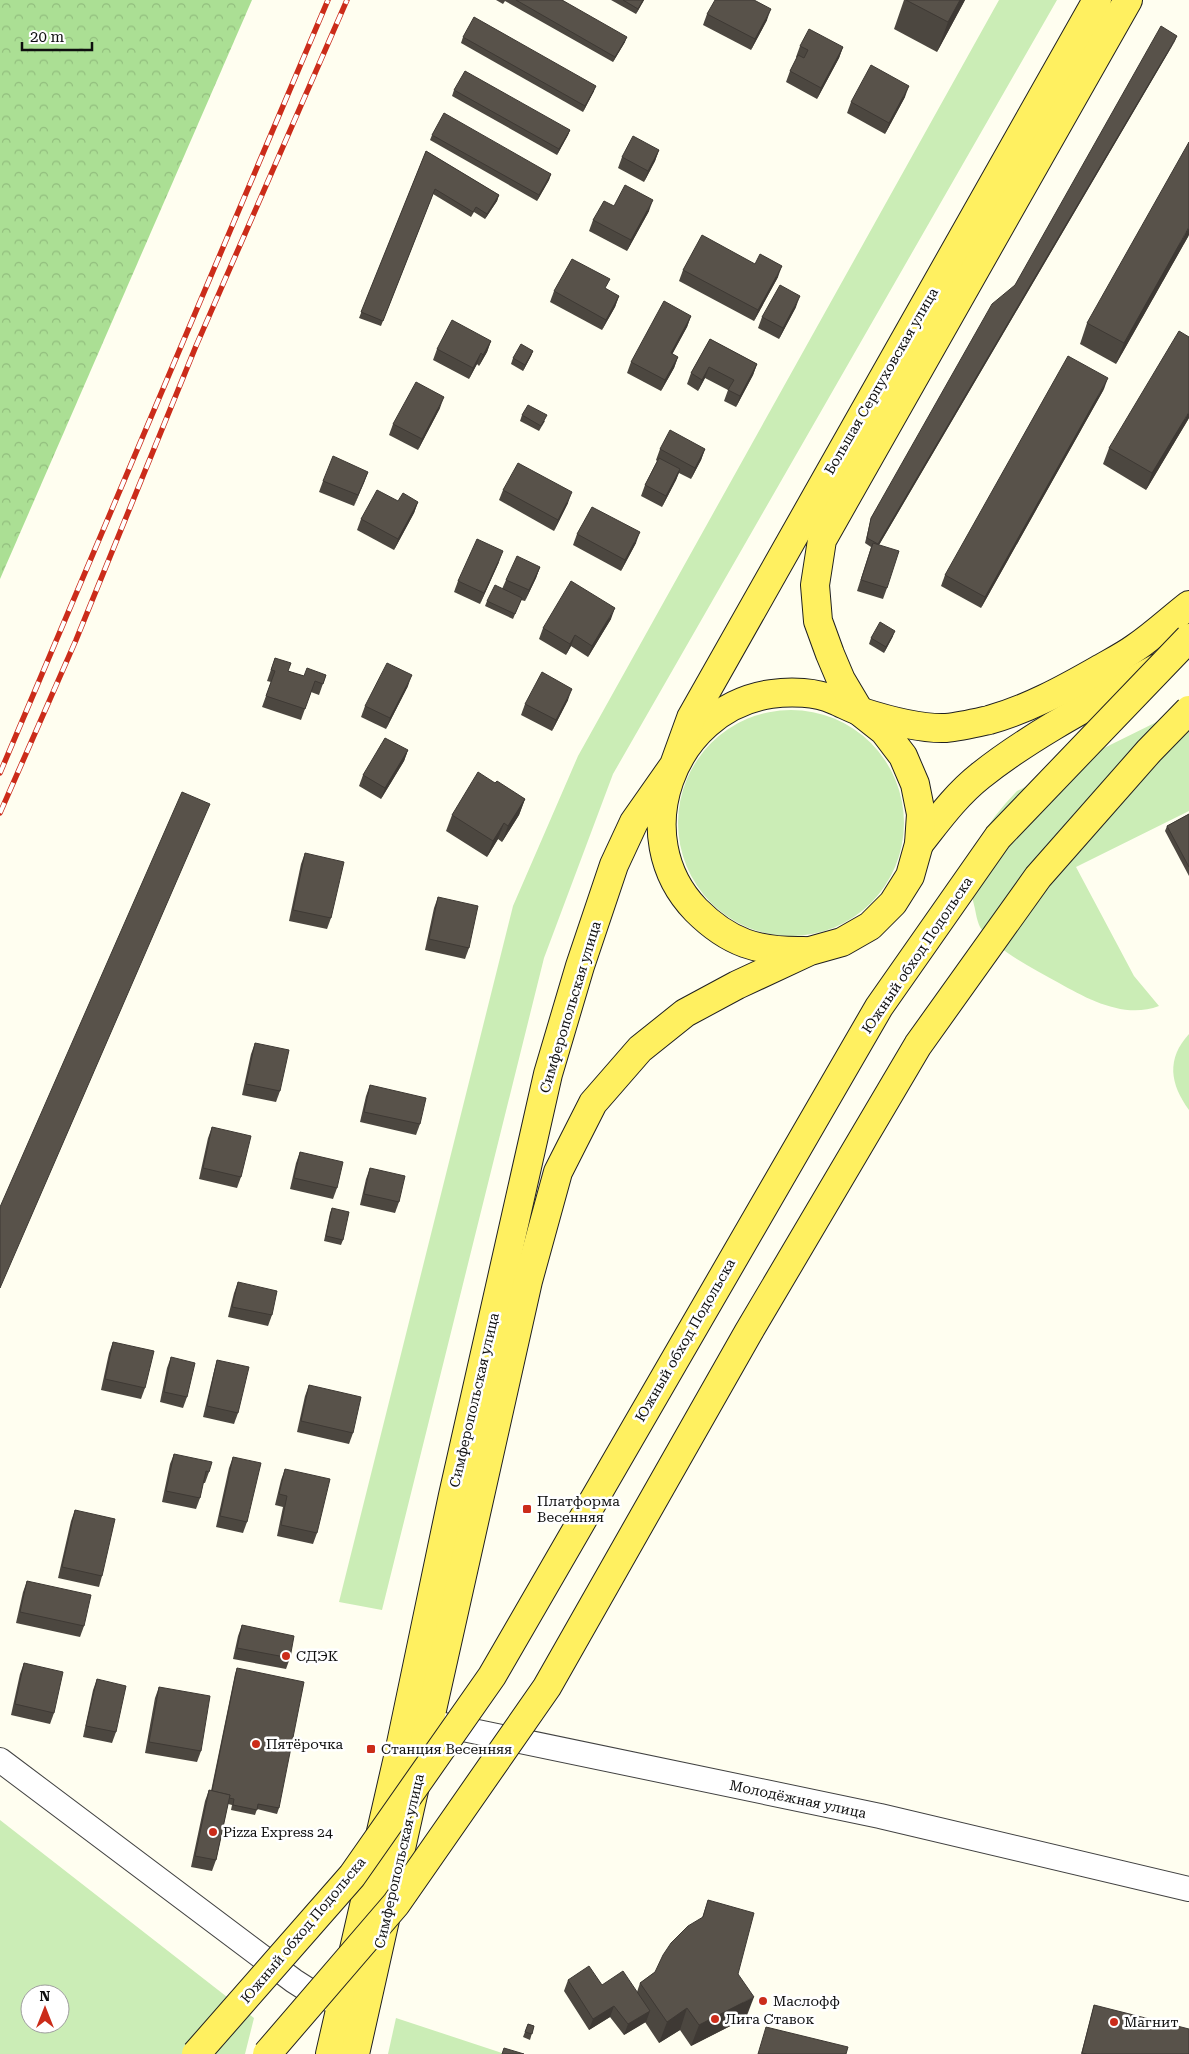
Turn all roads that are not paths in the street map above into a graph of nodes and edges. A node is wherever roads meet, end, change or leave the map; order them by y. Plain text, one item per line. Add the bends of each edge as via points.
1 (1097, 0) edge
2 (1128, 0) edge
3 (1189, 605) edge
4 (1189, 638) edge
5 (1189, 651) edge
6 (1189, 710) edge
7 (860, 712) junction
8 (674, 765) junction
9 (920, 844) junction
10 (810, 951) junction
11 (418, 1720) junction
12 (0, 1760) edge
13 (1189, 1889) edge
14 (341, 2002) junction
15 (196, 2054) edge
16 (267, 2054) edge
17 (330, 2054) edge
18 (356, 2054) edge

1 - 8 main road, Большая Серпуховская улица via 691,718
2 - 7 main road, Большая Серпуховская улица via 822,540 815,585 818,621 841,680
3 - 7 main road via 1135,649 1052,696 989,720 946,728 904,723
4 - 15 main road, Южный обход Подольска, bridge via 998,837 879,1007 492,1676 352,1876
5 - 9 main road via 1116,690 1020,748 979,777 950,806
6 - 16 main road, bridge via 1038,877 918,1045 748,1334 547,1687 396,1904
7 - 8 main road via 832,699 801,693 770,694 740,702 714,718 691,739
7 - 9 main road via 884,731 903,756 921,814
8 - 10 main road via 663,799 661,834 669,869 686,899 711,925 741,943 775,952
8 - 11 main road, Симферопольская улица via 634,822 614,866 548,1074 453,1494
9 - 10 main road via 910,876 888,909 870,926 842,942
10 - 11 main road, Симферопольская улица via 685,1012 640,1049 593,1103 558,1172
11 - 13 street, Молодёжная улица via 880,1816
11 - 14 main road, Симферопольская улица
11 - 18 main road, Симферопольская улица
12 - 14 street via 294,1981 319,1997
14 - 17 main road, Симферопольская улица

